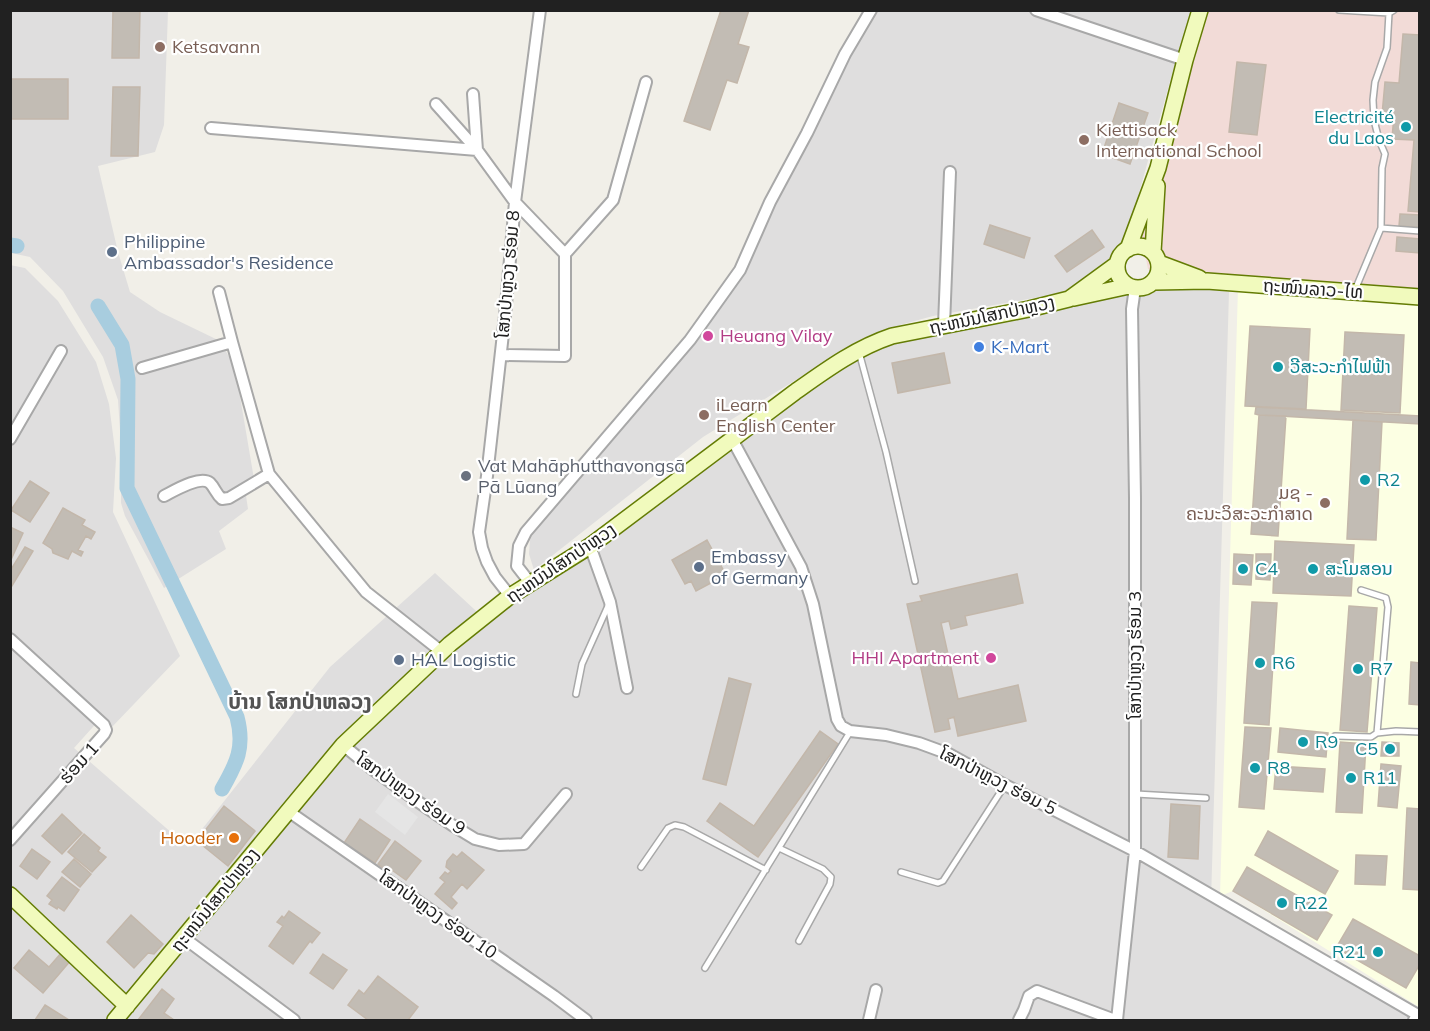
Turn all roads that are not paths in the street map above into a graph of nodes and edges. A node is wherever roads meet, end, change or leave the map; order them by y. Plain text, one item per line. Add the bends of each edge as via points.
1 (540, 10) edge
2 (871, 10) edge
3 (1036, 10) edge
4 (1200, 10) edge
5 (1339, 10) edge
6 (1345, 11) edge
7 (1392, 12) edge
8 (1185, 60) junction
9 (646, 82) dead end
10 (473, 94) dead end
11 (436, 104) dead end
12 (211, 128) dead end
13 (477, 150) junction
14 (1158, 168) junction
15 (950, 172) dead end
16 (515, 202) junction
17 (1381, 228) junction
18 (1419, 231) edge
19 (1128, 249) junction
20 (565, 254) junction
21 (1156, 257) junction
22 (1118, 264) junction
23 (1207, 281) junction
24 (1154, 282) junction
25 (1132, 287) junction
26 (219, 292) dead end
27 (1354, 292) junction
28 (1419, 297) edge
29 (1068, 299) junction
30 (944, 325) junction
31 (232, 342) junction
32 (859, 350) junction
33 (61, 351) dead end
34 (501, 355) junction
35 (142, 368) dead end
36 (10, 439) edge
37 (732, 439) junction
38 (269, 474) junction
39 (164, 496) dead end
40 (590, 546) junction
41 (915, 581) dead end
42 (531, 584) junction
43 (1361, 590) dead end
44 (510, 596) junction
45 (610, 602) junction
46 (10, 639) edge
47 (442, 652) junction
48 (627, 688) dead end
49 (576, 694) dead end
50 (850, 731) junction
51 (1419, 732) edge
52 (1377, 733) junction
53 (1335, 736) dead end
54 (343, 745) junction
55 (1005, 786) junction
56 (566, 794) dead end
57 (1135, 794) junction
58 (1206, 798) dead end
59 (288, 811) junction
60 (10, 840) edge
61 (779, 848) junction
62 (1135, 851) junction
63 (641, 867) dead end
64 (766, 870) junction
65 (901, 872) dead end
66 (10, 895) edge
67 (184, 938) junction
68 (800, 941) dead end
69 (705, 968) dead end
70 (876, 990) dead end
71 (127, 1006) junction
72 (1418, 1017) edge
73 (115, 1020) edge
74 (294, 1020) edge
75 (586, 1020) edge
76 (869, 1020) edge
77 (1019, 1020) edge
78 (1116, 1020) edge

1 - 16 street
2 - 42 street via 770,202 740,270 690,340 526,532 519,546 518,566
3 - 8 street
4 - 8 street
5 - 6 lane
6 - 7 lane
7 - 17 lane via 1373,100 1374,120 1384,154
8 - 14 street
9 - 20 street via 613,200
10 - 13 street
11 - 13 street, ໂສກປ່າຫຼວງ ຮ່ອມ 8
12 - 13 street
13 - 16 street, ໂສກປ່າຫຼວງ ຮ່ອມ 8
14 - 19 street
14 - 21 street
15 - 30 street
16 - 20 street
16 - 34 street, ໂສກປ່າຫຼວງ ຮ່ອມ 8
17 - 18 lane
17 - 27 lane
19 - 21 street via 1142,246
19 - 22 street
20 - 34 street via 565,356
21 - 23 street, ຖະໜົນລາວ-ໄທ
21 - 24 street via 1158,275
22 - 25 street via 1120,278
22 - 29 street, ຖະຫນົນໂສກປ່າຫຼວງ
23 - 24 street, ຖະໜົນລາວ-ໄທ
23 - 27 street, ຖະໜົນລາວ-ໄທ
24 - 25 street via 1142,288
25 - 29 street
25 - 57 street, ໂສກປ່າຫຼວງ ຮ່ອມ 3
26 - 31 street
27 - 28 street, ຖະໜົນລາວ-ໄທ
29 - 30 street, ຖະຫນົນໂສກປ່າຫຼວງ
30 - 32 street, ຖະຫນົນໂສກປ່າຫຼວງ via 892,336
31 - 35 street
31 - 38 street
32 - 37 street, ຖະຫນົນໂສກປ່າຫຼວງ
32 - 41 lane
33 - 36 street
34 - 44 street, ໂສກປ່າຫຼວງ ຮ່ອມ 8 via 479,532 487,562
37 - 40 street, ຖະຫນົນໂສກປ່າຫຼວງ
37 - 50 street via 801,567 813,603 837,719
38 - 39 street via 229,498 222,499 205,481
38 - 47 street via 366,592
40 - 42 street, ຖະຫນົນໂສກປ່າຫຼວງ
40 - 45 street
42 - 44 street, ຖະຫນົນໂສກປ່າຫຼວງ
43 - 52 lane via 1386,598 1388,607
44 - 47 street, ຖະຫນົນໂສກປ່າຫຼວງ
45 - 48 street
45 - 49 lane via 582,664
46 - 60 street, ຮ່ອມ 1 via 106,730
47 - 54 street, ຖະຫນົນໂສກປ່າຫຼວງ
50 - 55 street, ໂສກປ່າຫຼວງ ຮ່ອມ 5 via 886,735 939,750
50 - 61 lane
51 - 52 lane
52 - 53 lane via 1371,737
54 - 56 street, ໂສກປ່າຫຼວງ ຮ່ອມ 9 via 452,825 475,839 499,845 524,844
54 - 59 street, ຖະຫນົນໂສກປ່າຫຼວງ
55 - 62 street, ໂສກປ່າຫຼວງ ຮ່ອມ 5
55 - 65 lane via 943,881 938,883
57 - 58 lane
57 - 62 street, ໂສກປ່າຫຼວງ ຮ່ອມ 3
59 - 67 street, ຖະຫນົນໂສກປ່າຫຼວງ
59 - 75 street, ໂສກປ່າຫຼວງ ຮ່ອມ 10
61 - 64 lane
61 - 68 lane via 823,869 831,877 831,884
62 - 72 street, ໂສກປ່າຫຼວງ ຮ່ອມ 5
62 - 78 street, ໂສກປ່າຫຼວງ ຮ່ອມ 3
63 - 64 lane via 668,828 675,825
64 - 69 lane
66 - 71 street
67 - 71 street, ຖະຫນົນໂສກປ່າຫຼວງ
67 - 74 street
70 - 76 street
71 - 73 street, ຖະຫນົນໂສກປ່າຫຼວງ
77 - 78 street via 1029,996 1037,991

